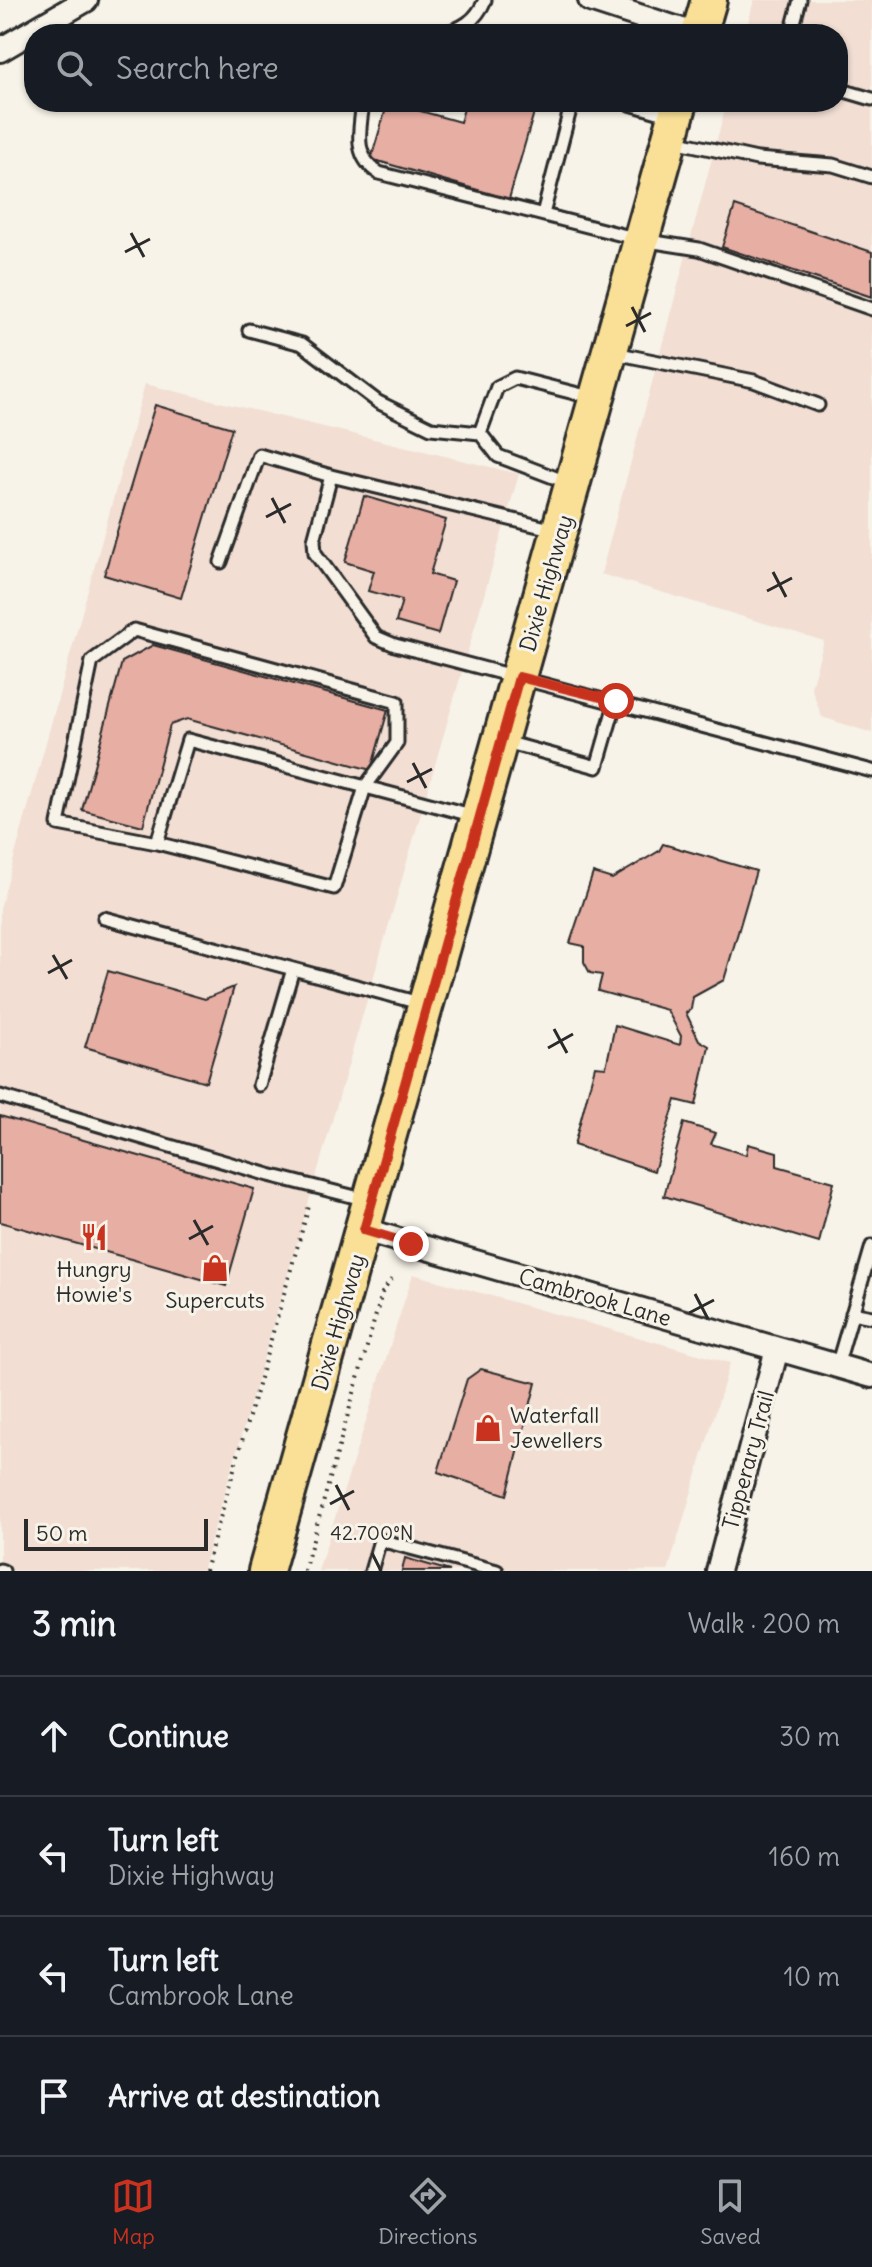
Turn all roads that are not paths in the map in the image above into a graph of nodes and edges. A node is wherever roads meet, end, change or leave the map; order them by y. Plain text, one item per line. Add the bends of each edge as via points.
1 (86, 0) edge
2 (485, 0) edge
3 (590, 0) edge
4 (709, 0) edge
5 (800, 0) edge
6 (45, 24) edge
7 (467, 24) edge
8 (665, 24) edge
9 (700, 24) edge
10 (794, 24) edge
11 (24, 36) edge
12 (0, 50) edge
13 (848, 92) edge
14 (872, 99) edge
15 (362, 112) edge
16 (569, 112) edge
17 (652, 112) edge
18 (675, 120) edge
19 (872, 177) edge
20 (543, 214) junction
21 (642, 240) junction
22 (872, 309) edge
23 (249, 330) dead end
24 (610, 353) junction
25 (597, 399) junction
26 (818, 405) dead end
27 (480, 433) junction
28 (331, 476) junction
29 (573, 485) junction
30 (560, 531) junction
31 (221, 562) dead end
32 (519, 677) junction
33 (616, 701) junction
34 (501, 741) junction
35 (872, 771) edge
36 (365, 787) junction
37 (480, 817) junction
38 (157, 843) junction
39 (104, 918) dead end
40 (293, 969) junction
41 (427, 1005) junction
42 (259, 1085) dead end
43 (0, 1096) edge
44 (368, 1216) junction
45 (872, 1246) edge
46 (852, 1313) junction
47 (872, 1317) edge
48 (777, 1349) junction
49 (837, 1366) junction
50 (872, 1376) edge
51 (266, 1571) edge
52 (371, 1571) edge
53 (497, 1571) edge
54 (718, 1571) edge

1 - 6 street
2 - 7 lane
3 - 8 street
4 - 9 main road
5 - 10 lane
11 - 12 street
13 - 14 lane
15 - 20 lane via 362,157 379,173
16 - 20 lane
17 - 18 lane
18 - 19 lane via 757,159 833,165
18 - 21 main road, Dixie Highway
20 - 21 lane
21 - 22 lane via 699,249
21 - 24 main road, Dixie Highway
23 - 27 lane via 302,344 378,402 431,428
24 - 25 main road, Dixie Highway
24 - 26 lane via 754,381
25 - 27 lane via 515,378 497,387
25 - 29 main road, Dixie Highway
27 - 29 lane via 498,456
28 - 30 lane
28 - 31 lane via 259,455
28 - 32 lane via 315,553 376,637
29 - 30 main road, Dixie Highway
30 - 32 main road, Dixie Highway
32 - 33 lane
32 - 34 main road, Dixie Highway
33 - 34 lane via 597,767
33 - 35 lane
34 - 37 main road, Dixie Highway
36 - 37 lane
36 - 38 lane via 334,888
36 - 38 lane via 188,740
36 - 38 lane via 397,743 397,702 134,630 92,661 58,824
37 - 41 main road, Dixie Highway
39 - 40 lane
40 - 41 lane
40 - 42 lane
41 - 44 main road, Dixie Highway
43 - 44 lane via 269,1175
44 - 48 street, Cambrook Lane
44 - 51 main road, Dixie Highway
45 - 46 lane
46 - 47 lane
46 - 49 lane
48 - 49 street, Cambrook Lane
48 - 54 street, Tipperary Trail
49 - 50 street, Cambrook Lane
52 - 53 lane via 380,1540

